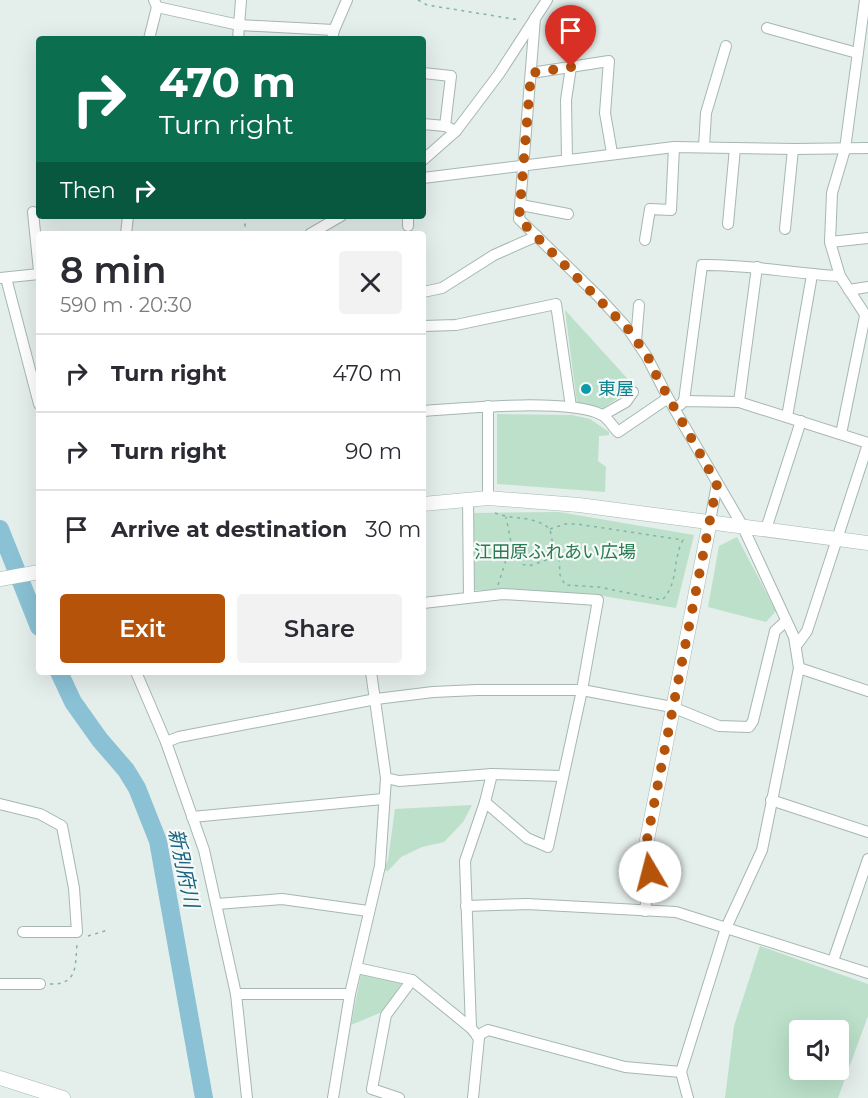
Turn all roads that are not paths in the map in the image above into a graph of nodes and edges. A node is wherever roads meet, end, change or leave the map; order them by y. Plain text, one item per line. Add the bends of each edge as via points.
1 (241, 0) edge
2 (347, 0) edge
3 (547, 0) edge
4 (865, 0) edge
5 (155, 4) edge
6 (534, 20) junction
7 (239, 25) junction
8 (767, 28) dead end
9 (333, 35) edge
10 (149, 36) edge
11 (238, 36) edge
12 (726, 46) dead end
13 (857, 53) junction
14 (571, 67) junction
15 (426, 73) edge
16 (531, 73) junction
17 (426, 124) edge
18 (445, 126) junction
19 (456, 131) junction
20 (674, 147) junction
21 (704, 147) junction
22 (735, 148) junction
23 (868, 148) edge
24 (793, 149) junction
25 (845, 149) junction
26 (612, 153) junction
27 (426, 157) edge
28 (567, 158) junction
29 (525, 166) junction
30 (426, 178) edge
31 (521, 205) junction
32 (33, 212) dead end
33 (568, 214) dead end
34 (728, 224) dead end
35 (785, 229) dead end
36 (537, 236) junction
37 (868, 238) edge
38 (645, 240) dead end
39 (36, 242) edge
40 (830, 242) junction
41 (757, 267) junction
42 (36, 272) edge
43 (812, 275) junction
44 (840, 276) junction
45 (3, 278) edge
46 (868, 286) edge
47 (849, 290) junction
48 (426, 291) edge
49 (639, 305) dead end
50 (866, 318) edge
51 (426, 326) edge
52 (636, 340) junction
53 (36, 385) edge
54 (633, 392) dead end
55 (668, 398) junction
56 (684, 400) junction
57 (739, 402) junction
58 (488, 406) junction
59 (570, 407) junction
60 (675, 409) junction
61 (426, 411) edge
62 (603, 415) junction
63 (787, 417) junction
64 (801, 421) junction
65 (841, 434) junction
66 (868, 443) edge
67 (864, 469) edge
68 (717, 484) junction
69 (488, 498) junction
70 (468, 499) junction
71 (426, 504) edge
72 (710, 521) junction
73 (742, 525) junction
74 (766, 529) junction
75 (836, 538) junction
76 (868, 543) edge
77 (36, 573) edge
78 (0, 579) edge
79 (469, 597) junction
80 (426, 603) edge
81 (786, 621) junction
82 (796, 646) junction
83 (799, 668) junction
84 (137, 675) edge
85 (372, 675) edge
86 (582, 690) junction
87 (868, 691) edge
88 (376, 699) junction
89 (672, 707) junction
90 (166, 742) junction
91 (492, 774) junction
92 (562, 776) junction
93 (386, 778) junction
94 (383, 799) junction
95 (771, 800) junction
96 (485, 802) junction
97 (0, 804) edge
98 (192, 817) junction
99 (868, 832) edge
100 (645, 850) joint
101 (868, 859) edge
102 (217, 904) junction
103 (466, 906) junction
104 (368, 911) junction
105 (645, 911) junction
106 (726, 928) junction
107 (23, 932) dead end
108 (833, 961) junction
109 (357, 968) junction
110 (868, 973) edge
111 (412, 980) junction
112 (0, 984) edge
113 (40, 984) road end
114 (236, 994) junction
115 (351, 994) junction
116 (474, 1032) junction
117 (681, 1072) junction
118 (0, 1078) edge
119 (63, 1098) edge
120 (247, 1098) edge
121 (333, 1098) edge
122 (399, 1098) edge
123 (473, 1098) edge
124 (688, 1098) edge

1 - 7 street
2 - 9 street
3 - 6 street
4 - 13 street
5 - 7 street
5 - 10 street
6 - 16 street
6 - 19 street
7 - 9 street
7 - 11 street
8 - 13 street
12 - 21 street via 706,113
13 - 25 street
14 - 16 street
14 - 26 street via 609,61 605,113
14 - 28 street via 566,100
15 - 18 street via 451,76
16 - 29 street
17 - 18 street
18 - 19 street
19 - 27 street
20 - 21 street
20 - 26 street
20 - 38 street via 670,210 650,209
21 - 22 street
22 - 24 street
22 - 34 street
23 - 25 street
24 - 25 street
24 - 35 street
25 - 40 street via 832,193
26 - 28 street
28 - 29 street
29 - 30 street
29 - 31 street
31 - 33 street
31 - 36 street via 519,219
32 - 39 street
36 - 48 street via 494,255 442,288
36 - 52 street
37 - 40 street
40 - 44 street
41 - 43 street
41 - 56 street via 702,265
41 - 57 street
42 - 45 street
43 - 44 street
43 - 63 street
44 - 47 street
45 - 53 street
46 - 47 street
47 - 50 street
49 - 52 street
50 - 65 street
51 - 59 street via 456,325 555,304
52 - 55 street
54 - 62 street via 626,402
55 - 60 street
55 - 62 street via 618,432
56 - 57 street
56 - 60 street
57 - 63 street
58 - 59 street
58 - 61 street
58 - 69 street
59 - 62 street
60 - 68 street
63 - 64 street
64 - 65 street
64 - 74 street
65 - 66 street
66 - 67 street
67 - 75 street
68 - 72 street
68 - 73 street
69 - 70 street
69 - 72 street
70 - 71 street
70 - 79 street
72 - 73 street
72 - 89 street
73 - 74 street
73 - 81 street
74 - 75 street
75 - 76 street
75 - 82 street via 807,631
77 - 78 street
79 - 80 street
79 - 86 street via 503,594 598,600
81 - 82 street
81 - 89 street via 775,631 749,728 718,726
82 - 83 street
83 - 87 street
83 - 95 street
84 - 90 street
85 - 88 street
86 - 88 street via 433,692
86 - 89 street
86 - 92 street
88 - 90 street
88 - 93 street
89 - 100 street
90 - 98 street
91 - 92 street
91 - 93 street via 399,781
91 - 96 street
92 - 96 street via 548,847 527,838
93 - 94 street
94 - 98 street
94 - 104 street via 380,866
95 - 99 street
95 - 106 street via 762,850
96 - 103 street via 465,861
97 - 107 street via 40,814 62,826 74,888 77,932
98 - 102 street
100 - 105 street via 650,872
101 - 108 street
102 - 104 street via 282,899
102 - 114 street
103 - 105 street via 527,904
103 - 116 street
104 - 109 street
105 - 106 street via 676,912
106 - 108 street
106 - 117 street
108 - 110 street
109 - 111 street
109 - 115 street
111 - 116 street
111 - 122 street via 386,1015 372,1089
112 - 113 street
114 - 115 street
114 - 120 street
115 - 121 street
116 - 117 street via 488,1029 613,1064
116 - 123 street via 479,1038
117 - 124 street
118 - 119 street

